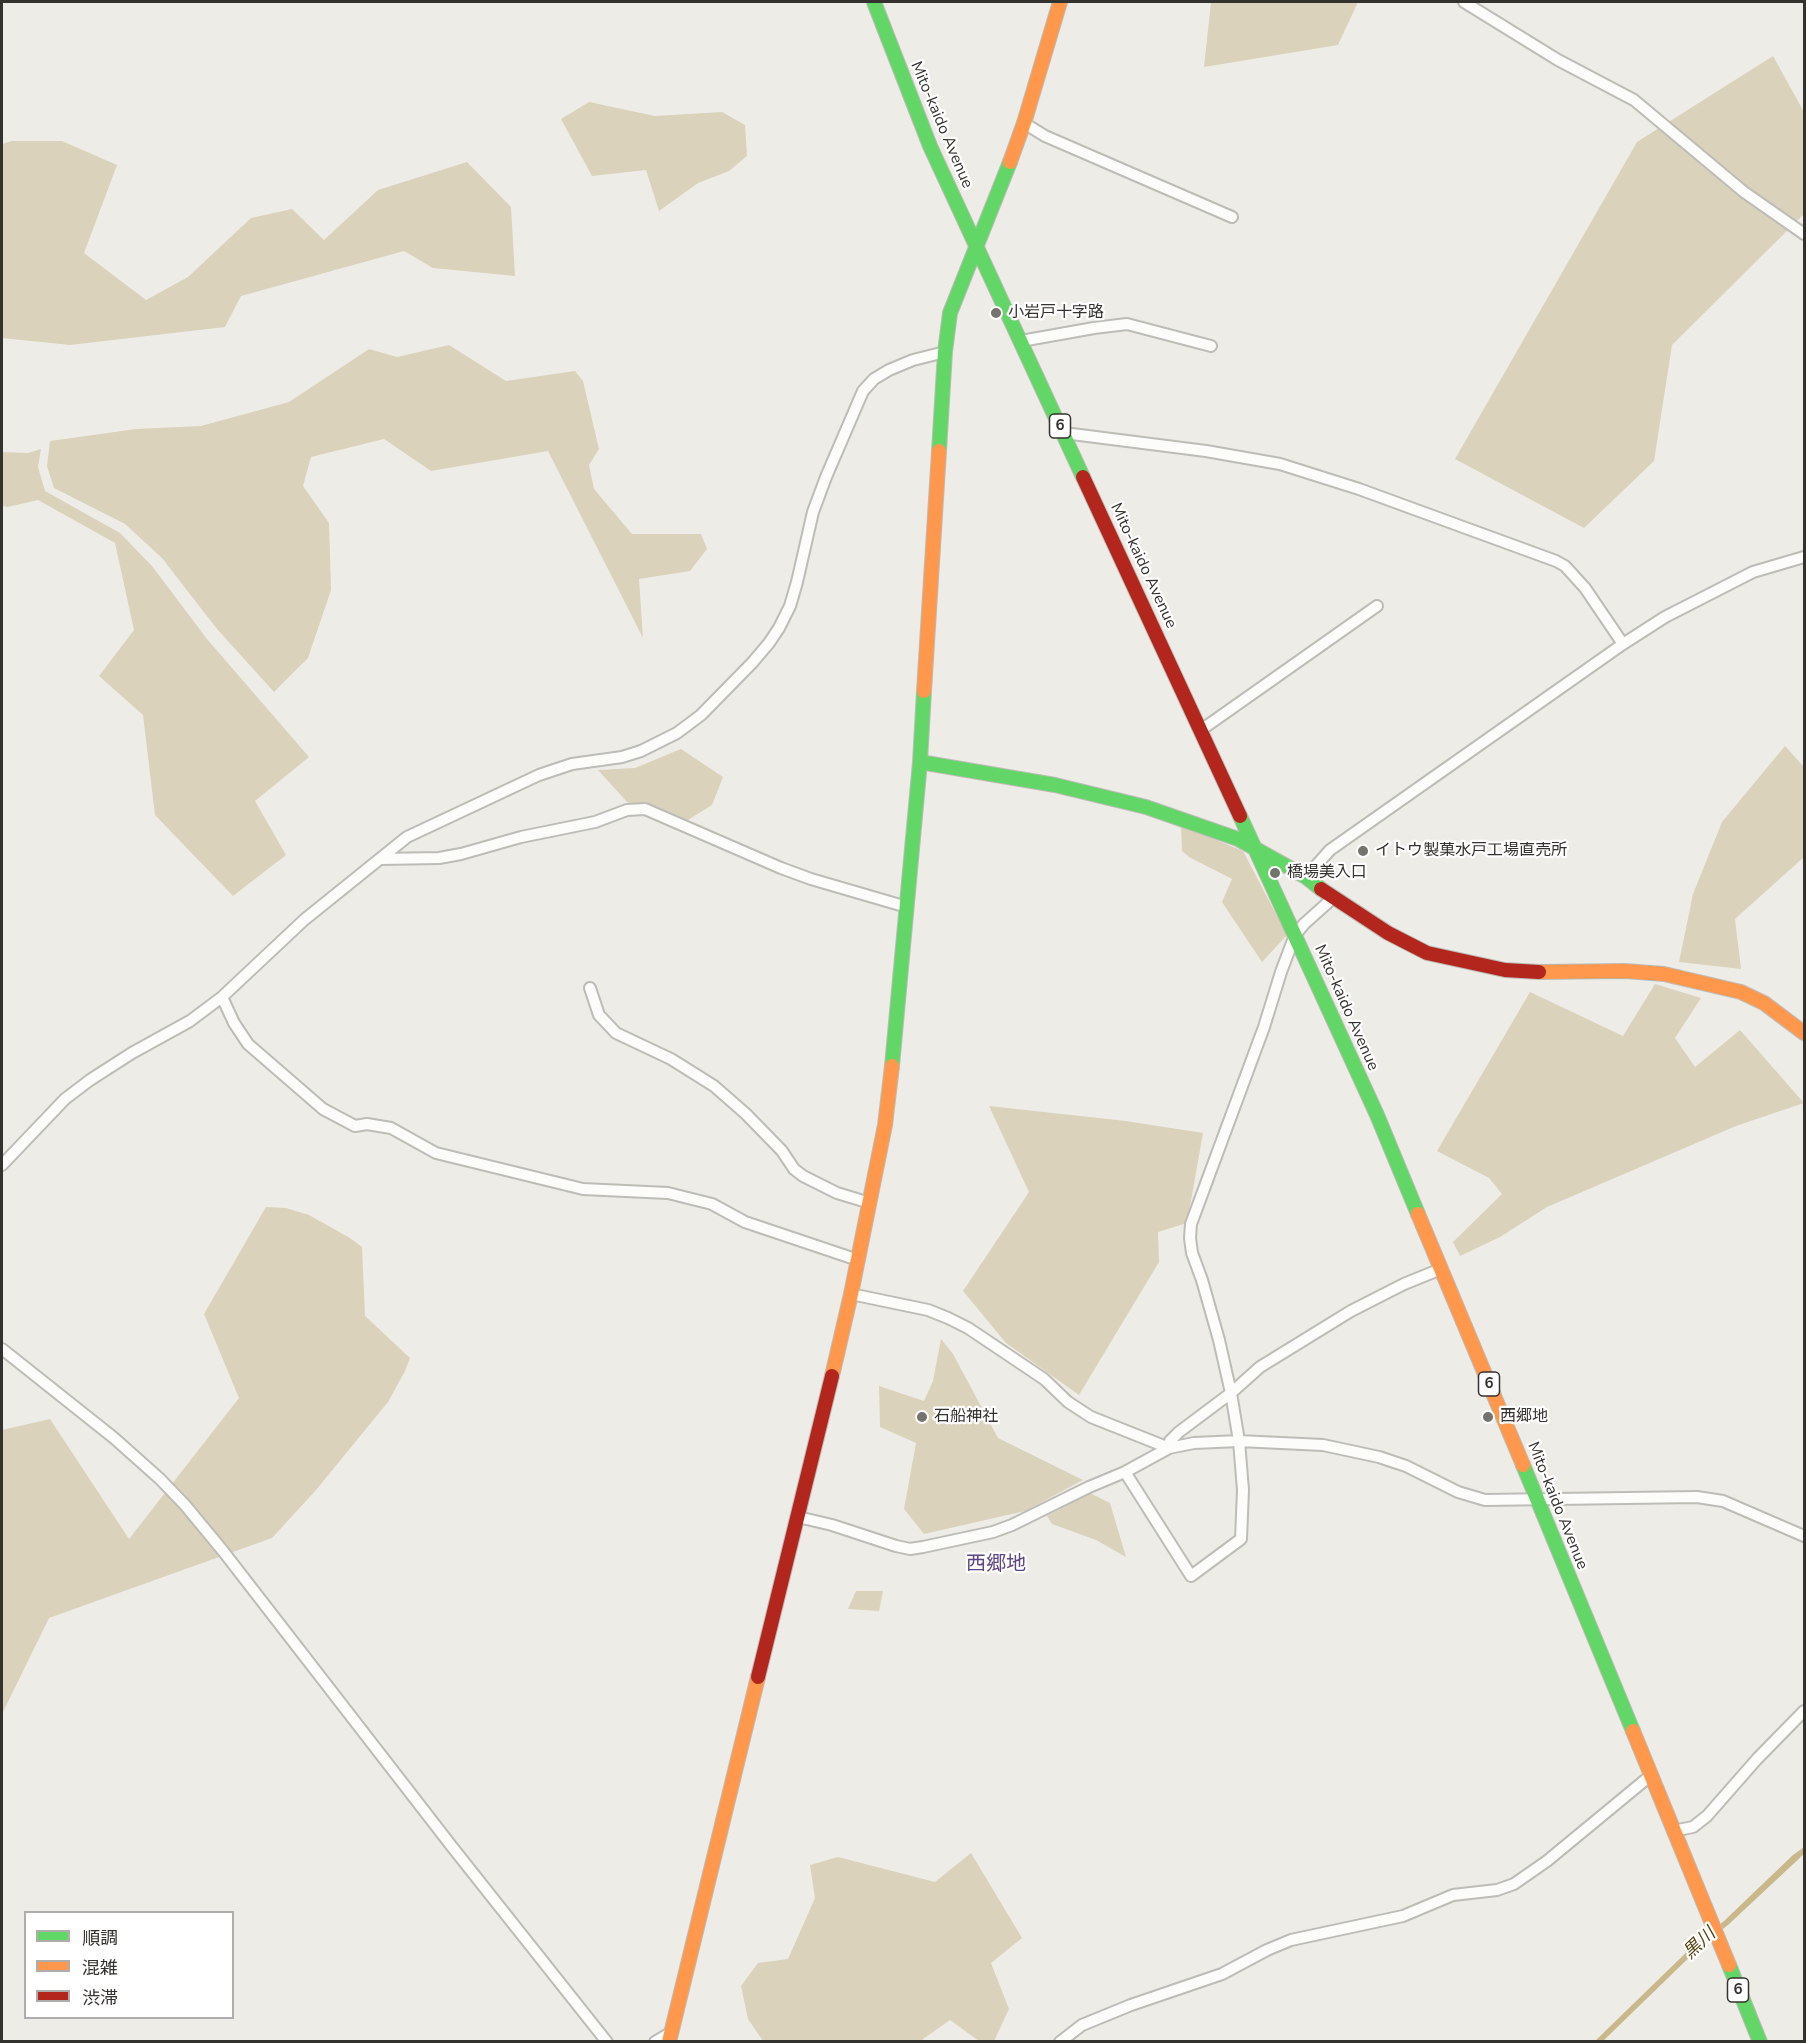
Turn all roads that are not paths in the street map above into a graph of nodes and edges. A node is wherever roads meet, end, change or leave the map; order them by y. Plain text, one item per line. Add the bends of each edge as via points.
1 (874, 2) edge
2 (1060, 2) edge
3 (1464, 2) edge
4 (1024, 123) junction
5 (1232, 217) dead end
6 (1804, 234) edge
7 (976, 247) junction
8 (1021, 341) junction
9 (1210, 346) dead end
10 (945, 352) junction
11 (1064, 433) junction
12 (1804, 557) edge
13 (1377, 606) dead end
14 (1623, 644) junction
15 (1201, 730) junction
16 (920, 762) junction
17 (1254, 847) junction
18 (381, 859) junction
19 (1306, 877) junction
20 (1334, 898) junction
21 (907, 907) junction
22 (1295, 935) junction
23 (590, 988) dead end
24 (222, 997) junction
25 (1804, 1033) edge
26 (2, 1164) edge
27 (870, 1203) junction
28 (858, 1260) junction
29 (1441, 1269) junction
30 (851, 1294) junction
31 (2, 1349) edge
32 (1231, 1394) junction
33 (1239, 1441) junction
34 (1169, 1448) junction
35 (1125, 1472) junction
36 (1537, 1499) junction
37 (798, 1516) junction
38 (1804, 1536) edge
39 (1804, 1711) edge
40 (1650, 1776) junction
41 (1673, 1831) junction
42 (670, 2037) edge
43 (607, 2042) edge
44 (655, 2042) edge
45 (1060, 2042) edge
46 (1760, 2042) edge

1 - 7 main road, Mito-kaido Avenue / 6 via 930,146
2 - 4 main road
3 - 6 street via 1558,60 1634,100 1744,192
4 - 5 street via 1045,136
4 - 7 main road
7 - 8 main road, Mito-kaido Avenue / 6
7 - 10 main road via 953,304
8 - 9 street via 1127,324
8 - 11 main road, Mito-kaido Avenue / 6
10 - 16 main road
10 - 18 street via 889,370 863,391 813,512 790,606 770,644 722,696 677,733 641,752 572,764 515,785 407,837
11 - 14 street via 1280,464 1556,561 1585,588
11 - 15 main road, Mito-kaido Avenue / 6
12 - 14 street via 1753,572 1665,617
13 - 15 street
14 - 19 street via 1330,850
15 - 17 main road, Mito-kaido Avenue / 6
16 - 17 main road via 1055,785 1146,807
16 - 21 main road
17 - 19 main road
17 - 22 main road, Mito-kaido Avenue / 6
18 - 21 street via 440,858 595,822 627,810 645,809 781,868
18 - 24 street via 304,920
19 - 20 main road
20 - 22 street
20 - 25 main road via 1427,953 1505,970 1664,974 1741,992 1764,1003
21 - 27 main road via 885,1125
22 - 29 main road, Mito-kaido Avenue / 6 via 1377,1115
22 - 32 street via 1191,1224 1192,1253
23 - 27 street via 600,1015 616,1033 671,1059 714,1086 803,1176 837,1193
24 - 26 street via 190,1021 90,1080 65,1099
24 - 28 street via 248,1044 323,1109 355,1126 391,1128 436,1153 583,1190 669,1193 712,1204 745,1222
27 - 28 main road
28 - 30 main road
29 - 32 street via 1351,1311 1260,1367
29 - 36 main road, Mito-kaido Avenue / 6
30 - 34 street via 948,1318 1044,1379 1091,1417
30 - 37 main road
31 - 43 street via 114,1438 184,1505
32 - 33 street
32 - 34 street via 1179,1432
33 - 34 street
33 - 35 street via 1241,1539 1191,1576
33 - 36 street via 1323,1445 1379,1457 1472,1497
34 - 35 street
35 - 37 street via 993,1532 916,1548 896,1546
36 - 38 street via 1697,1497 1723,1501
36 - 40 main road, Mito-kaido Avenue / 6
37 - 42 main road
39 - 41 street via 1707,1816 1693,1827
40 - 41 main road, Mito-kaido Avenue / 6
40 - 45 street via 1514,1884 1453,1895 1403,1916 1291,1940 1222,1974 1087,2023
41 - 46 main road, Mito-kaido Avenue / 6
42 - 44 street

